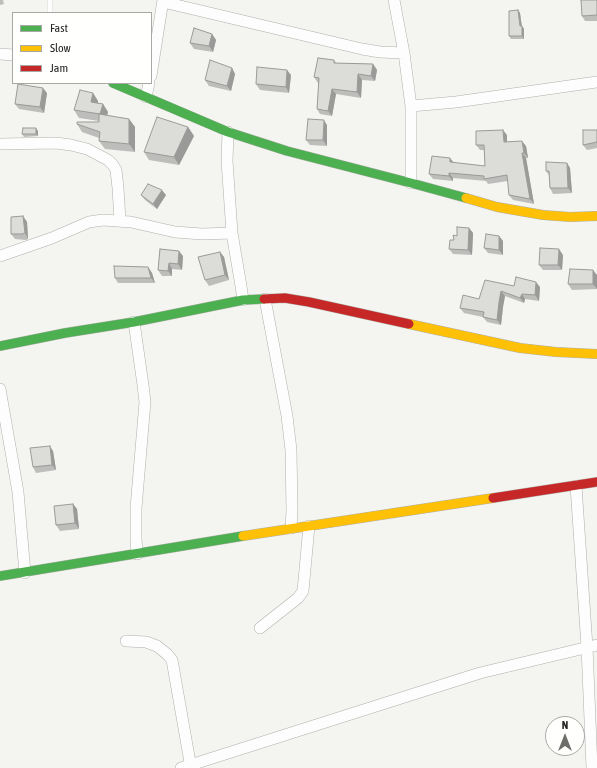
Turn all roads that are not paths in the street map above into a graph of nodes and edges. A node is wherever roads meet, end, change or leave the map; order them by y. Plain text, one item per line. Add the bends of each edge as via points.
1 (50, 0) edge
2 (394, 0) edge
3 (163, 1) edge
4 (50, 12) edge
5 (404, 53) junction
6 (0, 54) edge
7 (12, 55) edge
8 (152, 70) edge
9 (597, 82) edge
10 (115, 84) edge
11 (150, 84) edge
12 (146, 97) junction
13 (411, 106) junction
14 (228, 132) junction
15 (0, 144) edge
16 (411, 182) junction
17 (597, 216) edge
18 (120, 220) junction
19 (232, 233) junction
20 (0, 256) edge
21 (265, 299) junction
22 (243, 300) junction
23 (134, 322) junction
24 (0, 346) edge
25 (597, 354) edge
26 (0, 389) edge
27 (597, 482) edge
28 (576, 486) junction
29 (309, 526) junction
30 (291, 528) junction
31 (137, 554) junction
32 (25, 573) junction
33 (0, 576) edge
34 (260, 628) dead end
35 (126, 641) dead end
36 (592, 646) edge
37 (187, 767) edge
38 (592, 768) edge

1 - 4 lane
2 - 5 street
3 - 5 street via 362,49
3 - 8 street
5 - 13 street
6 - 7 street
9 - 13 street
10 - 12 street
11 - 12 street
12 - 14 street
13 - 16 street
14 - 16 street via 287,151
14 - 19 street via 227,161
15 - 18 street via 71,145 108,160 116,170
16 - 17 street via 522,212 570,217
18 - 19 street via 175,232
18 - 20 street via 89,222
19 - 22 street
21 - 22 street
21 - 25 street via 285,298 309,302 520,348
21 - 30 street via 291,450
22 - 23 street
23 - 24 street
23 - 31 street via 145,402 136,508
26 - 32 street via 18,492
27 - 28 street
28 - 29 street
28 - 36 street
29 - 30 street
29 - 34 street via 303,592
30 - 31 street
31 - 32 street
32 - 33 street
35 - 37 street via 146,642 157,646 172,660
36 - 37 street via 480,673
36 - 38 street

